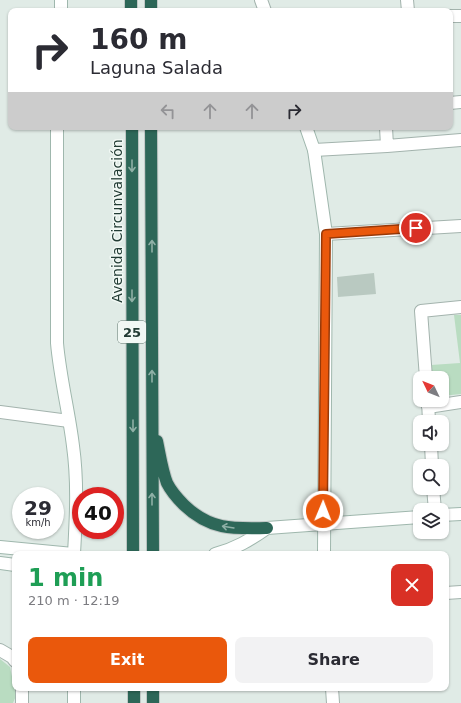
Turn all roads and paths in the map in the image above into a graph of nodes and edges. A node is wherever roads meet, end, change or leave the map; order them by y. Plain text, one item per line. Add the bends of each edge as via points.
1 (57, 130) edge
2 (132, 130) edge
3 (151, 130) edge
4 (307, 130) edge
5 (386, 130) edge
6 (461, 140) edge
7 (386, 146) junction
8 (314, 150) junction
9 (461, 226) edge
10 (326, 234) junction
11 (461, 307) edge
12 (425, 371) edge
13 (449, 402) edge
14 (461, 402) edge
15 (0, 412) edge
16 (152, 415) junction
17 (69, 421) junction
18 (461, 514) edge
19 (449, 515) edge
20 (413, 518) edge
21 (323, 524) junction
22 (267, 528) junction
23 (0, 547) edge
24 (42, 551) edge
25 (74, 551) edge
26 (134, 551) edge
27 (153, 551) edge
28 (226, 551) edge
29 (324, 551) edge
30 (0, 563) edge
31 (12, 565) edge
32 (461, 592) edge
33 (449, 593) edge
34 (0, 650) edge
35 (12, 658) edge
36 (22, 691) edge
37 (74, 691) edge
38 (134, 691) edge
39 (332, 691) edge
40 (22, 703) edge
41 (74, 703) edge
42 (134, 703) edge
43 (333, 703) edge

1 - 17 street via 57,343
2 -> 26 highway, Avenida Circunvalación / 25
16 -> 3 highway, 25
4 - 8 street
5 - 7 street
6 - 7 street
7 - 8 street
8 - 10 street
9 - 10 street
10 - 21 street
11 - 12 street via 421,311
13 - 14 street
15 - 17 street
22 -> 16 highway via 237,529 211,524 182,502 168,484
27 -> 16 highway, 25
17 - 25 street via 75,470
18 - 19 street
20 - 21 street
21 - 22 street
21 - 29 street
22 - 28 street via 236,548
23 - 24 street
30 - 31 street
32 - 33 street
34 - 35 street
36 - 40 street
37 - 41 street
38 - 42 highway
39 - 43 street

